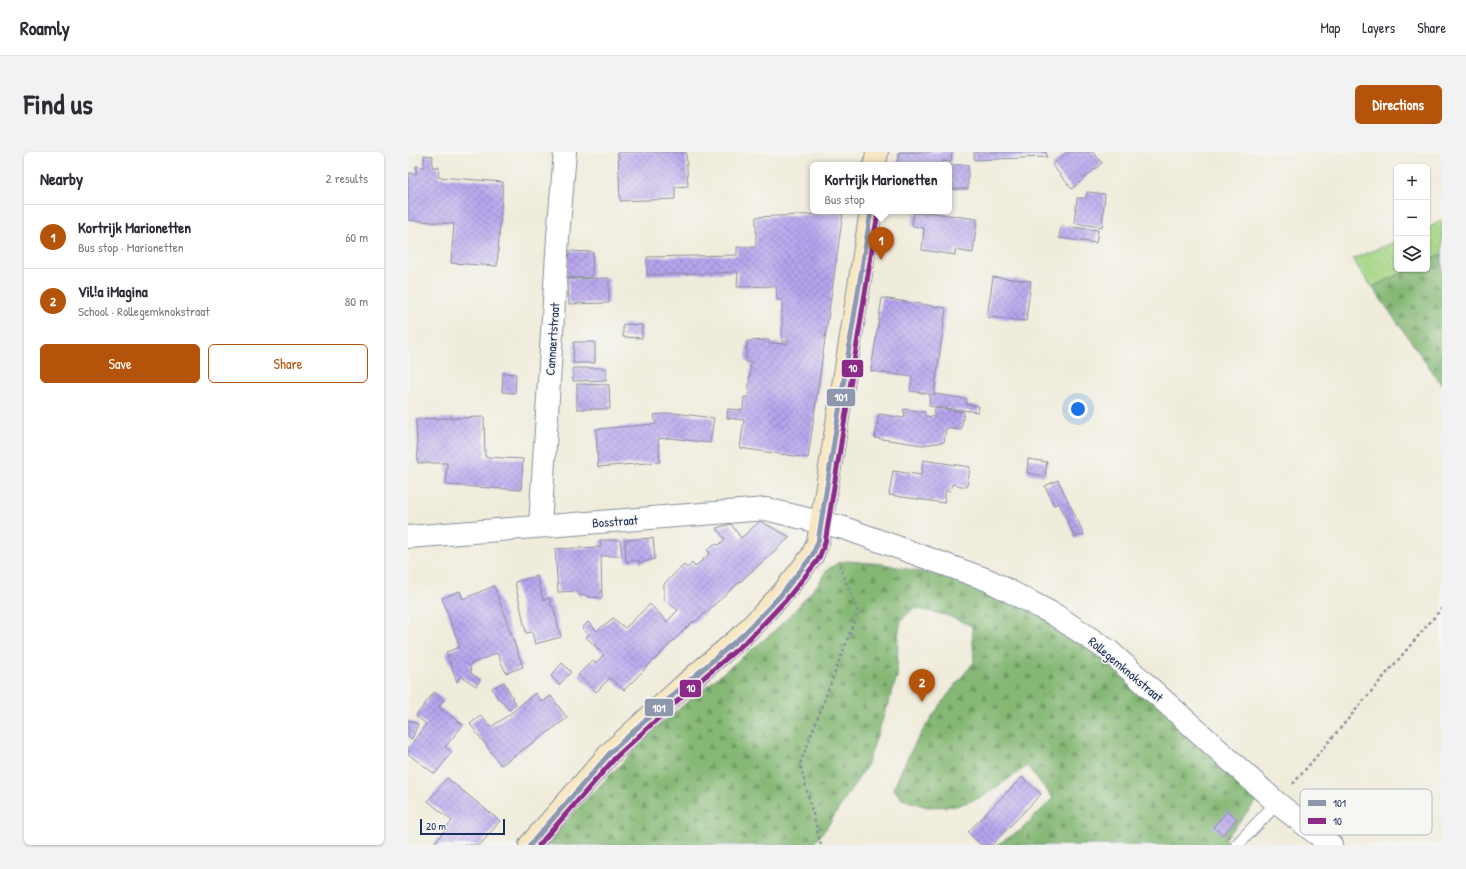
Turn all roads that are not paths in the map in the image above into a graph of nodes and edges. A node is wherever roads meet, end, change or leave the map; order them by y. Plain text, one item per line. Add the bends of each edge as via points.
1 (565, 152) edge
2 (877, 152) edge
3 (875, 162) edge
4 (871, 214) edge
5 (540, 526) junction
6 (819, 532) junction
7 (408, 537) edge
8 (1277, 803) junction
9 (1300, 821) edge
10 (1318, 835) edge
11 (530, 845) edge
12 (1236, 845) edge
13 (1331, 845) edge

1 - 5 street, Cannaertstraat
2 - 3 street
4 - 6 street
5 - 6 street, Bosstraat via 766,509
5 - 7 street, Bosstraat
6 - 8 street, Rollegemknokstraat via 844,528 988,580 1055,615 1109,651
6 - 11 street via 812,556 781,595 744,634 611,752
8 - 9 street, Rollegemknokstraat
8 - 12 lane
10 - 13 street, Rollegemknokstraat

